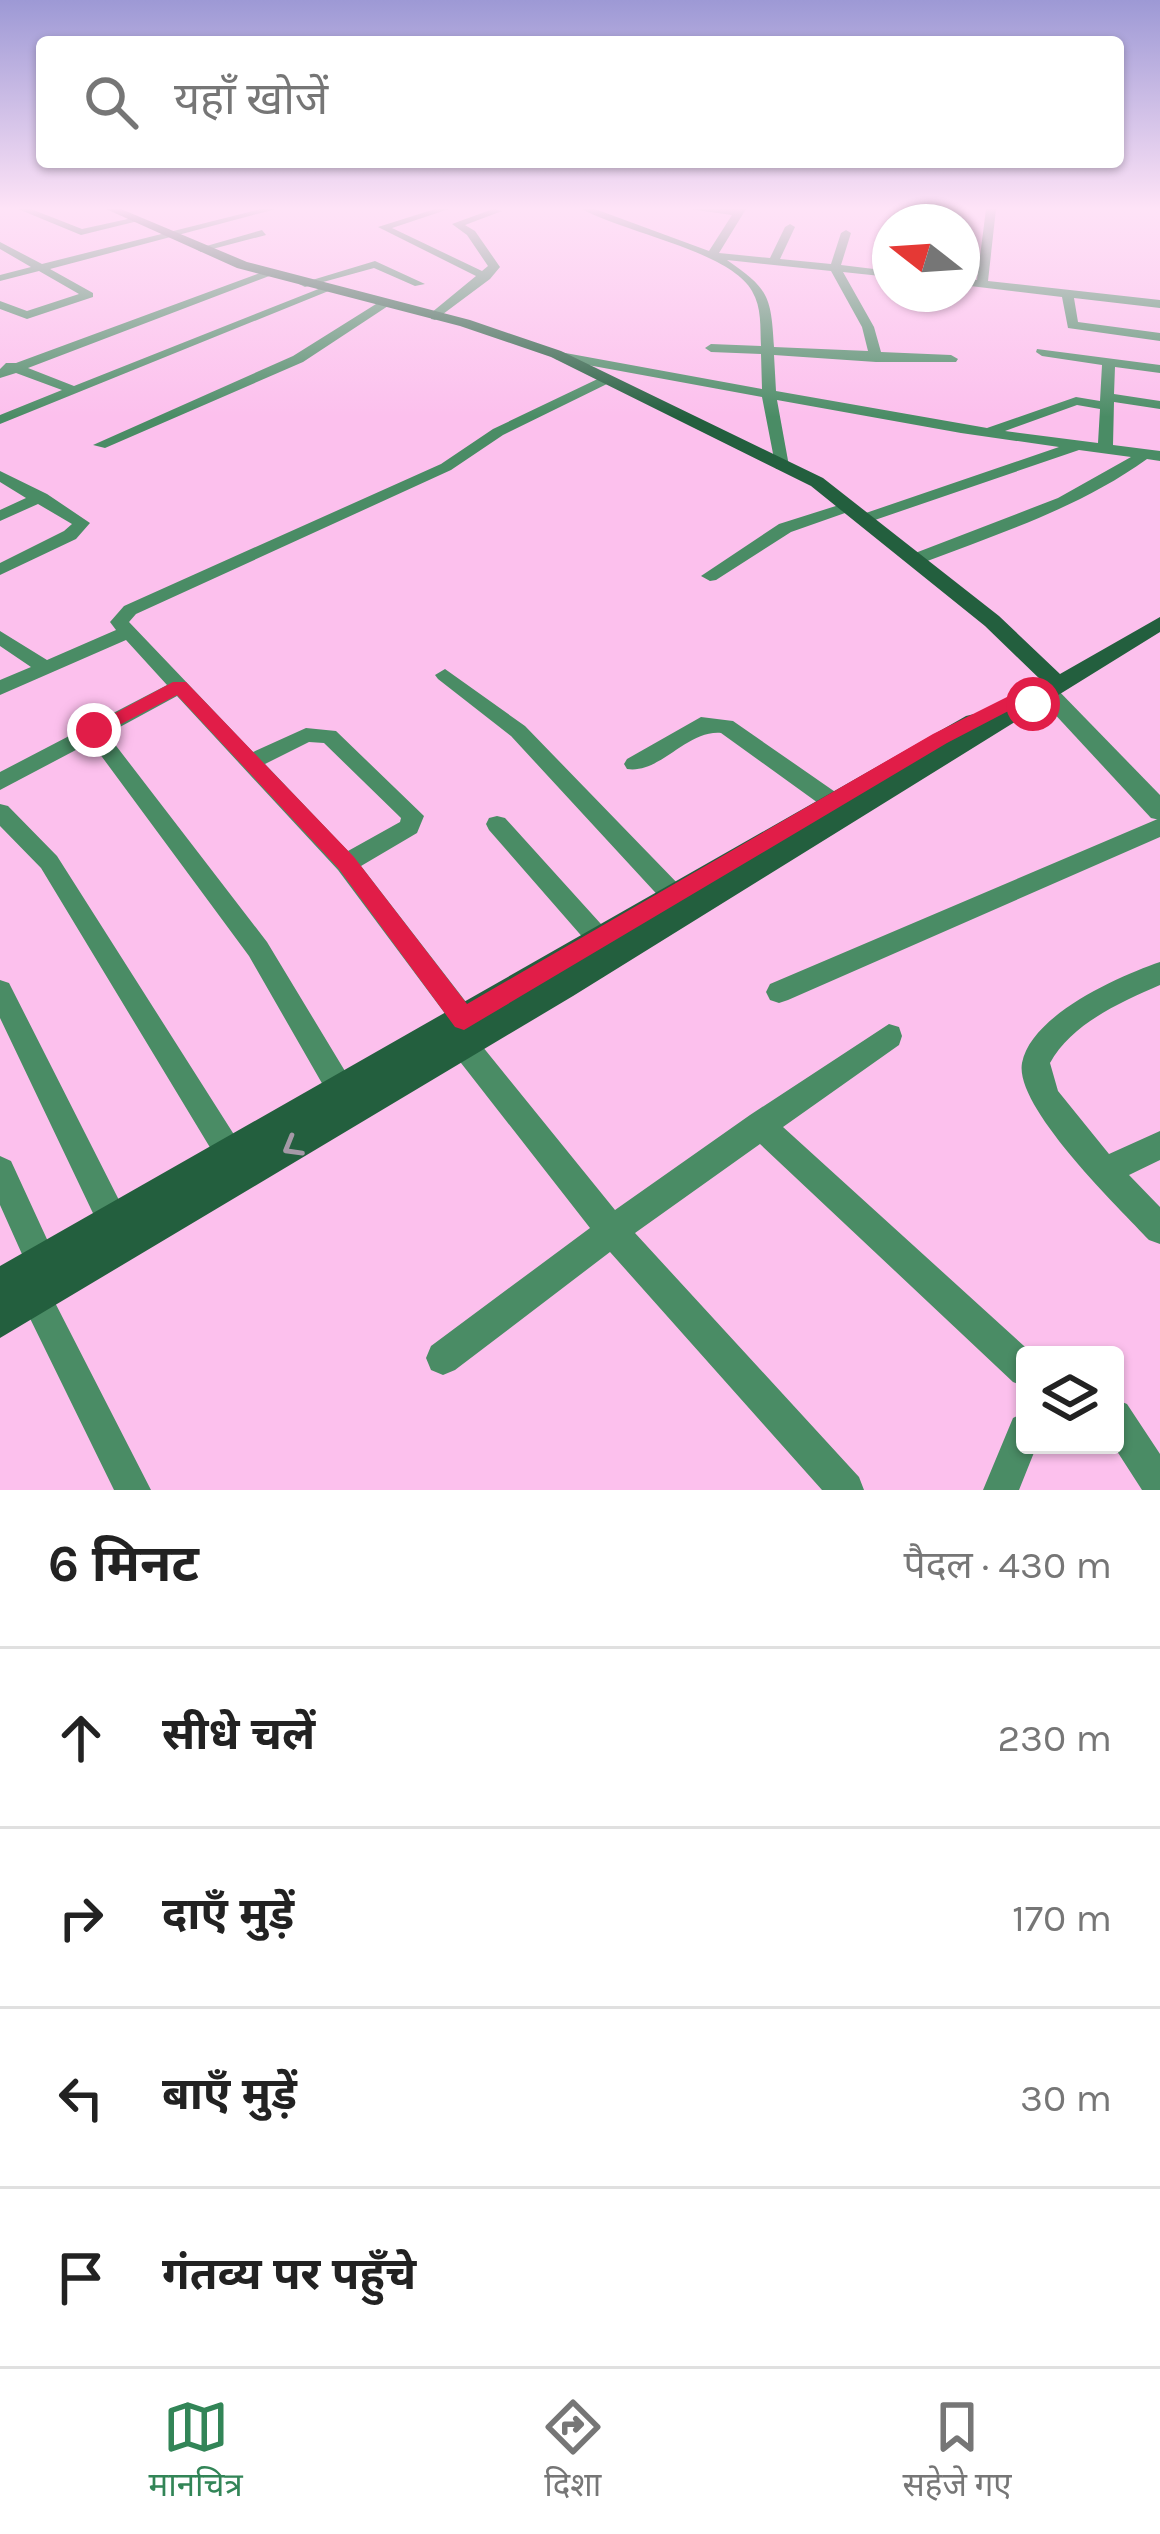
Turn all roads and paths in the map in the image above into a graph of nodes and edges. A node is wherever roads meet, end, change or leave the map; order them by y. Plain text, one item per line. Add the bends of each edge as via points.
1 (59, 279) edge
2 (253, 279) edge
3 (287, 279) edge
4 (323, 279) edge
5 (407, 279) edge
6 (484, 279) edge
7 (747, 279) edge
8 (841, 279) edge
9 (983, 279) edge
10 (305, 284) junction
11 (418, 284) dead end
12 (982, 284) joint
13 (325, 290) junction
14 (1067, 293) junction
15 (384, 303) junction
16 (0, 304) edge
17 (1160, 304) edge
18 (182, 305) junction
19 (199, 312) dead end
20 (435, 316) junction
21 (216, 319) dead end
22 (234, 326) junction
23 (1160, 337) edge
24 (711, 348) dead end
25 (1042, 352) dead end
26 (770, 355) junction
27 (560, 356) junction
28 (876, 358) junction
29 (951, 359) dead end
30 (1109, 362) junction
31 (5, 368) edge
32 (1160, 369) edge
33 (606, 379) junction
34 (70, 389) junction
35 (769, 396) junction
36 (1107, 402) junction
37 (1160, 405) edge
38 (0, 420) edge
39 (986, 433) junction
40 (100, 445) dead end
41 (1076, 446) junction
42 (1105, 449) junction
43 (1152, 455) edge
44 (791, 470) junction
45 (0, 476) edge
46 (41, 497) junction
47 (839, 510) junction
48 (0, 516) edge
49 (866, 518) junction
50 (916, 559) junction
51 (0, 570) edge
52 (710, 576) dead end
53 (1160, 623) edge
54 (126, 633) junction
55 (0, 637) edge
56 (44, 667) junction
57 (445, 675) dead end
58 (179, 686) junction
59 (0, 688) edge
60 (1047, 690) junction
61 (94, 730) junction
62 (251, 762) junction
63 (635, 764) dead end
64 (0, 782) edge
65 (1160, 788) edge
66 (833, 802) junction
67 (1160, 811) edge
68 (0, 812) edge
69 (497, 824) dead end
70 (1160, 827) edge
71 (346, 863) junction
72 (674, 896) junction
73 (601, 941) junction
74 (1160, 973) edge
75 (779, 992) dead end
76 (2, 999) edge
77 (464, 1032) junction
78 (889, 1036) dead end
79 (341, 1090) junction
80 (760, 1125) junction
81 (1160, 1145) edge
82 (230, 1154) junction
83 (0, 1171) edge
84 (1107, 1171) junction
85 (112, 1219) junction
86 (1160, 1229) edge
87 (612, 1231) junction
88 (41, 1261) junction
89 (0, 1286) edge
90 (35, 1298) junction
91 (0, 1319) edge
92 (443, 1358) dead end
93 (1016, 1362) edge
94 (1124, 1430) edge
95 (1016, 1452) edge
96 (1160, 1486) edge
97 (133, 1490) edge
98 (846, 1490) edge
99 (1001, 1490) edge

1 - 16 street via 88,297 27,315
2 - 18 street
3 - 10 main road
4 - 10 street
5 - 11 street
6 - 20 street
7 - 26 street via 766,311
8 - 28 street
9 - 12 street
10 - 13 main road
12 - 14 street
13 - 15 main road
13 - 22 street
14 - 17 street
14 - 23 street via 1072,325
15 - 20 main road
15 - 40 street via 284,366
18 - 19 street
18 - 31 street
20 - 27 main road
21 - 22 street
22 - 34 street
24 - 26 street
25 - 30 street
26 - 28 street
26 - 35 street
27 - 33 main road
27 - 35 street
28 - 29 street
30 - 32 street
30 - 36 street
31 - 34 street
33 - 44 main road
33 - 54 street via 446,467 130,610 119,619
34 - 38 street
35 - 39 street
35 - 44 street
36 - 37 street
36 - 39 street via 1076,401
36 - 42 street
39 - 41 street
41 - 42 street
41 - 49 street
42 - 43 street
43 - 50 street via 1084,492
44 - 47 main road
44 - 49 main road
45 - 46 street
46 - 48 street
46 - 51 street via 82,523
47 - 52 street via 785,528
47 - 60 main road
49 - 50 main road
50 - 60 main road via 992,621
53 - 60 main road
54 - 56 street
54 - 58 street
55 - 56 street
56 - 59 street
57 - 72 street via 518,731
58 - 61 street
58 - 62 street
60 - 65 street
60 - 66 main road via 940,739
60 - 67 street
60 - 77 main road
61 - 64 street
61 - 79 street via 258,949
62 - 71 street
62 - 71 street via 306,735 329,736 412,815 410,827
63 - 66 street via 701,724 726,726
66 - 72 main road
68 - 82 street via 49,862
69 - 73 street
70 - 75 street
71 - 77 street
72 - 73 main road
73 - 77 main road
74 - 84 street via 1066,1024 1041,1049 1035,1068 1039,1087
76 - 85 street
77 - 79 main road
77 - 87 street
77 -> 90 main road
78 - 80 street
79 - 82 main road
80 - 87 street
80 - 93 street
81 - 84 street
82 - 85 main road
83 - 88 street
84 - 86 street
85 - 88 main road
87 - 92 street
87 - 98 street
88 - 89 main road
90 - 91 main road
90 - 97 street
94 - 96 street
95 - 99 street

